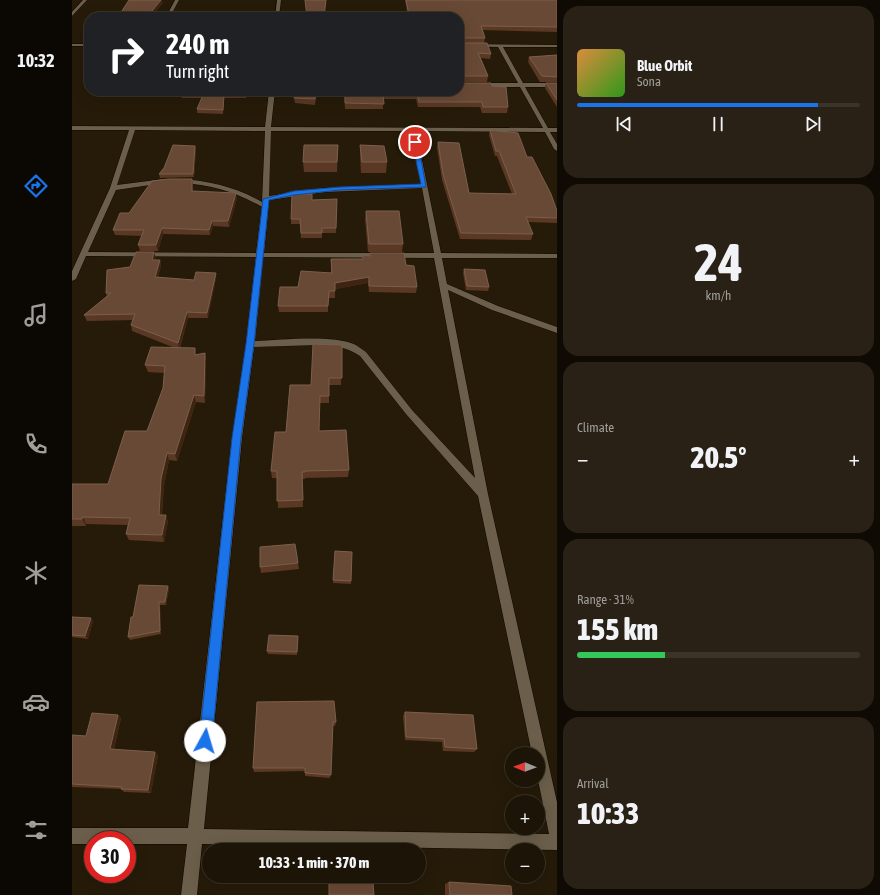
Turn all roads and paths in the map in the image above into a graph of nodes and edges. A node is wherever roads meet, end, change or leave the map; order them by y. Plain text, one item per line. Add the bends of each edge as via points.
1 (85, 0) edge
2 (177, 0) edge
3 (279, 0) edge
4 (171, 12) edge
5 (278, 12) edge
6 (72, 16) edge
7 (72, 45) edge
8 (84, 45) edge
9 (464, 46) edge
10 (500, 46) junction
11 (557, 46) edge
12 (464, 85) edge
13 (521, 85) junction
14 (557, 85) edge
15 (271, 96) edge
16 (72, 128) edge
17 (133, 128) junction
18 (268, 129) junction
19 (412, 129) junction
20 (546, 130) junction
21 (557, 130) edge
22 (557, 149) edge
23 (424, 186) junction
24 (113, 188) junction
25 (266, 202) junction
26 (83, 254) junction
27 (260, 255) junction
28 (438, 255) junction
29 (557, 256) edge
30 (72, 279) edge
31 (443, 285) junction
32 (557, 330) edge
33 (250, 344) junction
34 (483, 494) junction
35 (72, 836) edge
36 (196, 836) junction
37 (557, 836) edge
38 (557, 842) edge
39 (189, 895) edge

1 - 6 street
2 - 4 street
3 - 5 street
7 - 8 street
9 - 10 street
10 - 11 street
10 - 13 street
12 - 13 street
13 - 14 street
13 - 20 street
15 - 18 street
16 - 17 street
17 - 18 street
17 - 24 street
18 - 19 street
18 - 25 street
19 - 20 street
19 - 23 street
20 - 21 street
20 - 22 street
23 - 25 street via 340,188 294,193
23 - 28 street
24 - 25 street via 172,181 225,186
24 - 26 street
25 - 27 street
26 - 27 street
26 - 30 street
27 - 28 street
27 - 33 street
28 - 29 street
28 - 31 street
31 - 32 street via 495,308
31 - 34 street
33 - 34 street via 318,342 353,347 362,354 409,412
33 - 36 street via 237,438
34 - 37 street
35 - 36 street
36 - 38 street
36 - 39 street

